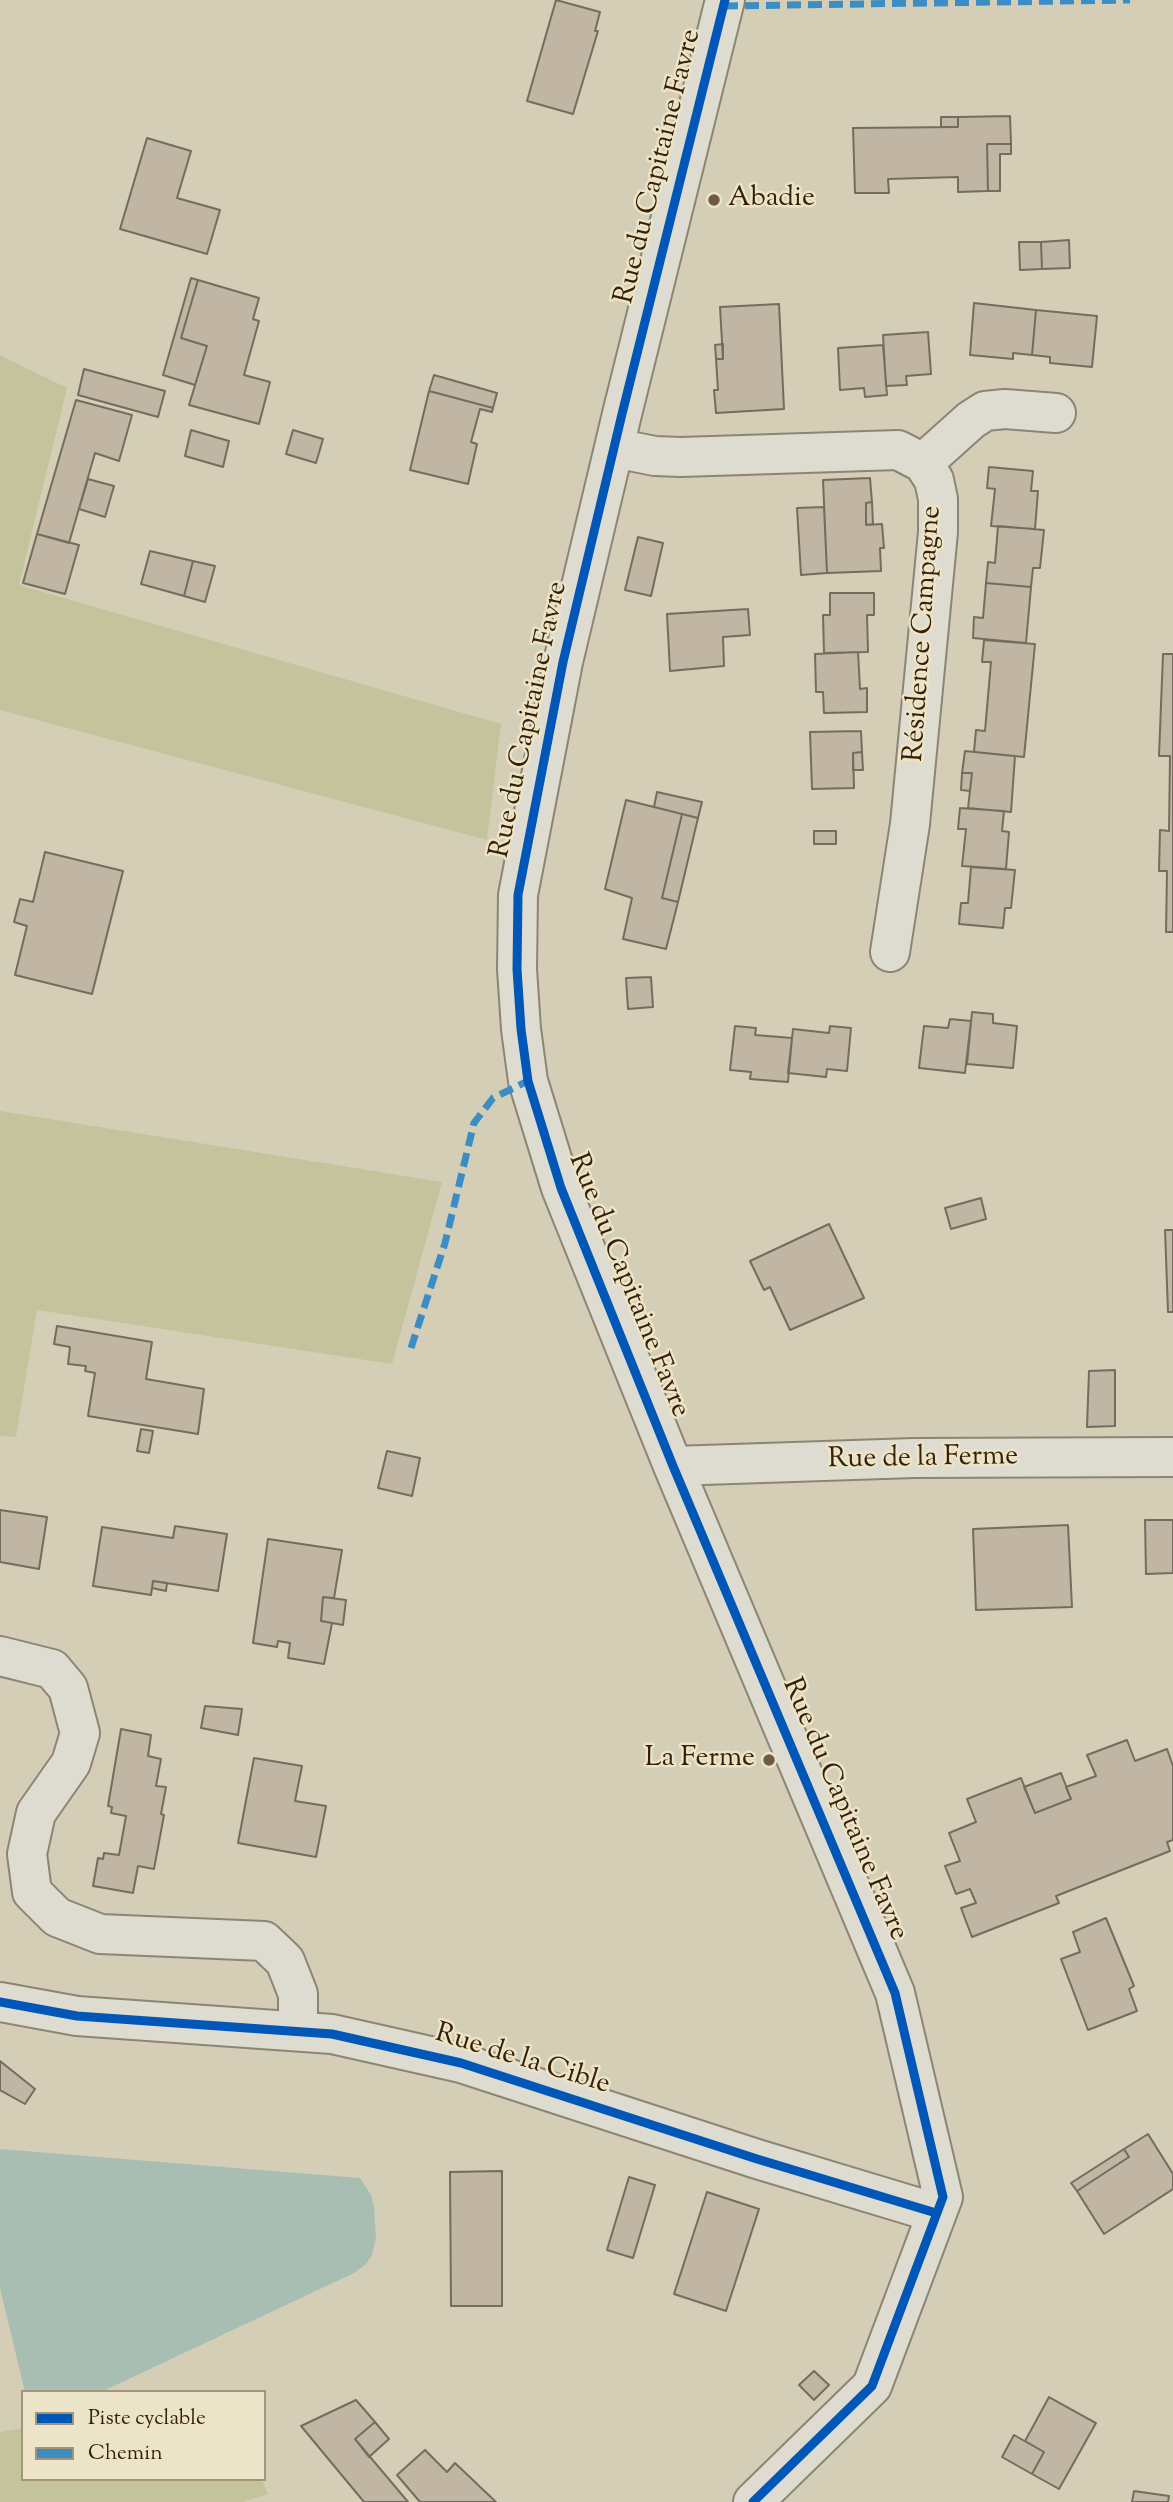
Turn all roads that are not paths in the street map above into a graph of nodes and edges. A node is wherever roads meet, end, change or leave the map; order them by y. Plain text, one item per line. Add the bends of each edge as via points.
1 (725, 0) edge
2 (1056, 413) dead end
3 (614, 448) junction
4 (923, 463) junction
5 (890, 952) dead end
6 (1173, 1457) edge
7 (673, 1466) junction
8 (0, 1656) edge
9 (0, 2002) edge
10 (298, 2031) junction
11 (936, 2213) junction
12 (753, 2502) edge

1 - 3 street, Rue du Capitaine Favre
2 - 4 street via 985,411
3 - 4 street via 681,457 898,450
3 - 7 street, Rue du Capitaine Favre via 563,662 518,895 517,969 528,1081 561,1188
4 - 5 street, Résidence Campagne via 934,480 938,532 910,824
6 - 7 street, Rue de la Ferme via 914,1458
7 - 11 street, Rue du Capitaine Favre via 895,1993 943,2197
8 - 10 street via 52,1669 68,1688 80,1733 71,1763 36,1813 27,1854 32,1892 57,1917 100,1934 264,1941 285,1961 294,1983
9 - 10 street, Rue de la Cible via 77,2016
10 - 11 street, Rue de la Cible via 332,2034 461,2063
11 - 12 street, Rue du Capitaine Favre via 872,2386

